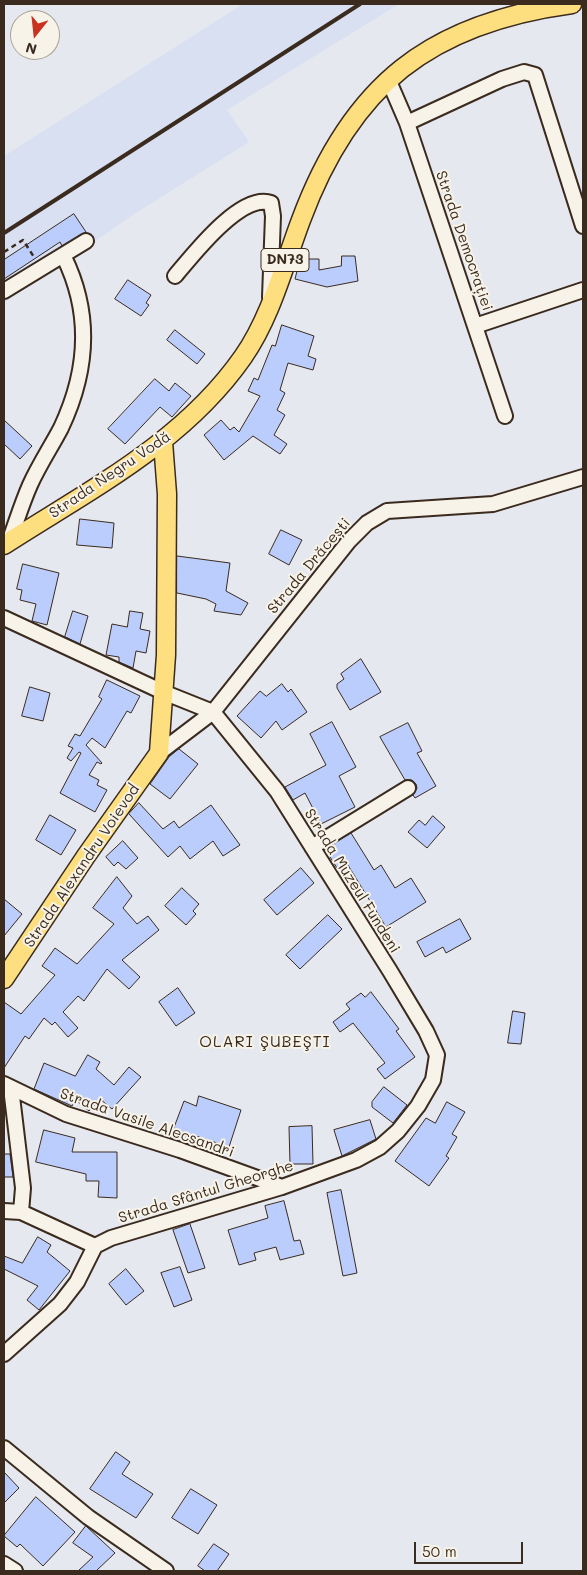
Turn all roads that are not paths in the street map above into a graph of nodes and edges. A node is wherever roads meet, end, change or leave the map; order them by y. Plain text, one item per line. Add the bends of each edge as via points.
1 (572, 4) edge
2 (388, 79) junction
3 (407, 123) junction
4 (583, 226) edge
5 (86, 241) dead end
6 (64, 257) junction
7 (175, 276) dead end
8 (583, 290) edge
9 (4, 292) edge
10 (270, 301) junction
11 (475, 326) junction
12 (505, 416) dead end
13 (163, 442) junction
14 (583, 477) edge
15 (7, 544) edge
16 (4, 618) edge
17 (163, 692) junction
18 (213, 712) junction
19 (159, 753) junction
20 (408, 788) dead end
21 (312, 847) junction
22 (4, 979) edge
23 (433, 1080) joint
24 (8, 1086) edge
25 (282, 1187) junction
26 (4, 1211) edge
27 (20, 1212) junction
28 (95, 1246) junction
29 (4, 1354) edge
30 (4, 1448) edge
31 (4, 1564) edge
32 (15, 1571) edge
33 (166, 1571) edge

1 - 2 main road, Strada Negru Vodă / DN73 via 504,16 457,34 429,48
2 - 3 street, Strada Democrației
2 - 10 main road, Strada Negru Vodă / DN73 via 349,122 333,148 303,214
3 - 4 street via 502,79 524,72 535,75
3 - 11 street, Strada Democrației
5 - 6 street
6 - 9 street
6 - 15 street via 80,294 83,317 81,370 75,395 30,486
7 - 10 street via 207,238 228,220 249,205 264,200 271,203 273,216
8 - 11 street
10 - 13 main road, Strada Negru Vodă / DN73 via 255,338 235,368
11 - 12 street, Strada Democrației
13 - 15 main road, Strada Negru Vodă / DN73
13 - 17 main road via 168,494
14 - 18 street, Strada Drăcești via 493,504 387,511 367,523 349,541
16 - 17 street
17 - 18 street
17 - 19 main road
18 - 19 street, Strada Drăcești
18 - 21 street, Strada Muzeul Fundeni via 277,791
19 - 22 main road, Strada Alexandru Voievod
20 - 21 street
21 - 23 street, Strada Muzeul Fundeni via 426,1031 437,1055
23 - 25 street, Strada Sfântul Gheorghe via 398,1131 380,1146 356,1160
24 - 25 street, Strada Vasile Alecsandri via 66,1114 172,1147
24 - 27 street via 23,1188
25 - 28 street, Strada Sfântul Gheorghe via 111,1238
26 - 27 street
27 - 28 street
28 - 29 street via 77,1282 60,1304
30 - 33 street via 88,1517
31 - 32 street

